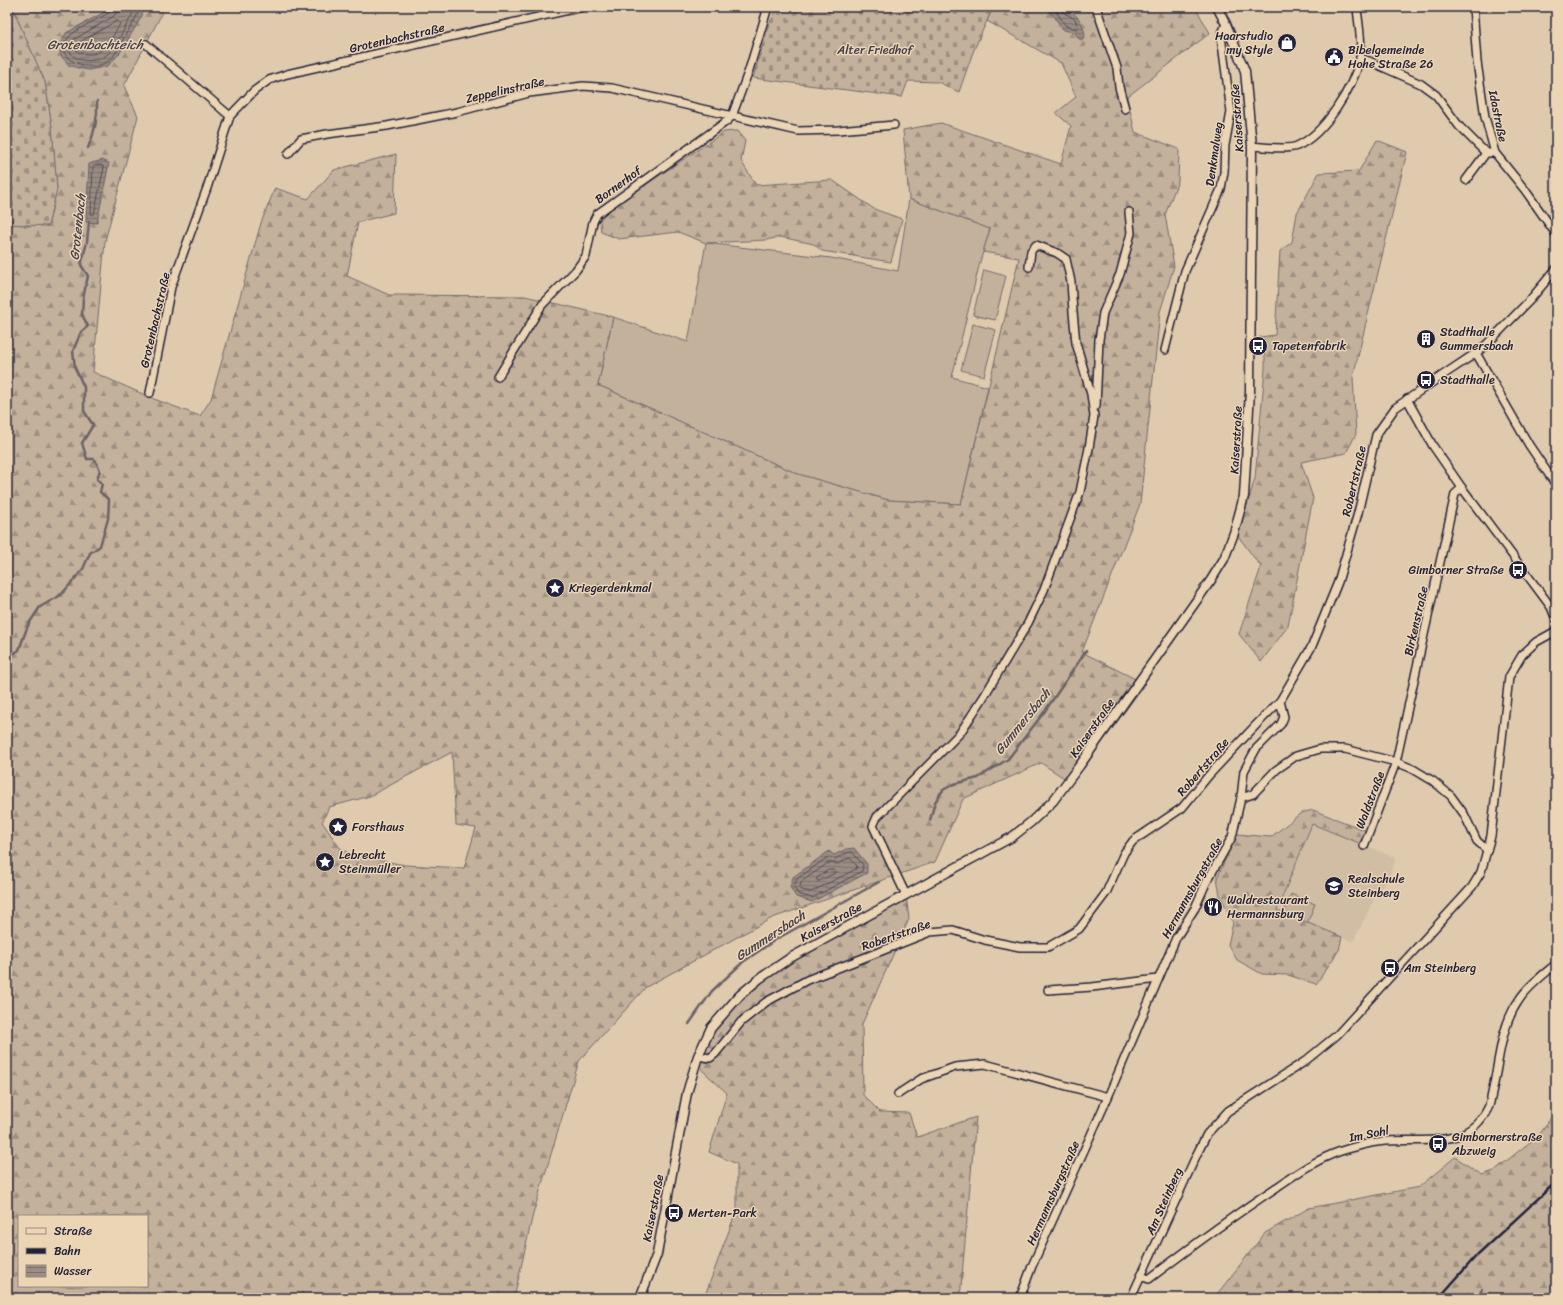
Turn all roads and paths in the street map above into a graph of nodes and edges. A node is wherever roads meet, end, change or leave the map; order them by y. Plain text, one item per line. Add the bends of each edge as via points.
1 (582, 7) edge
2 (768, 7) edge
3 (1096, 7) edge
4 (1217, 7) edge
5 (1357, 7) edge
6 (1473, 7) edge
7 (1226, 24) junction
8 (146, 44) dead end
9 (1360, 58) junction
10 (1125, 109) dead end
11 (230, 116) junction
12 (732, 116) junction
13 (894, 125) dead end
14 (1252, 146) junction
15 (1486, 153) junction
16 (1495, 153) junction
17 (288, 154) dead end
18 (1466, 180) dead end
19 (1129, 212) dead end
20 (1556, 234) edge
21 (1029, 267) dead end
22 (1556, 269) edge
23 (1165, 350) dead end
24 (1476, 353) junction
25 (498, 377) dead end
26 (150, 393) dead end
27 (1407, 399) junction
28 (1094, 416) junction
29 (1556, 485) edge
30 (1462, 488) junction
31 (1556, 619) edge
32 (1556, 631) edge
33 (1280, 701) junction
34 (1396, 762) junction
35 (1241, 798) junction
36 (1364, 846) dead end
37 (1487, 850) junction
38 (906, 895) junction
39 (1556, 964) edge
40 (1158, 979) junction
41 (1048, 990) dead end
42 (698, 1056) junction
43 (898, 1094) dead end
44 (1108, 1097) junction
45 (1141, 1276) junction
46 (640, 1298) edge
47 (1020, 1298) edge
48 (1131, 1298) edge

1 - 11 street, Grotenbachstraße via 287,74 269,80 254,91
2 - 12 street
3 - 10 street via 1117,68
4 - 7 street, Kaiserstraße
5 - 9 street
6 - 16 street, Idastraße via 1485,117
7 - 14 street, Kaiserstraße via 1245,72
7 - 23 street, Denkmalweg via 1221,36 1232,112 1225,145 1221,189 1185,271
8 - 11 street
9 - 14 street via 1345,96 1332,116 1314,134 1297,147
9 - 15 street via 1421,84 1436,95 1459,126
11 - 26 street, Grotenbachstraße via 171,287
12 - 13 street via 798,131
12 - 17 street, Zeppelinstraße via 612,88 584,86 529,93 457,112 301,139
12 - 25 street, Bornerhof via 597,214 586,256 542,305
14 - 38 street, Kaiserstraße via 1247,466 1244,496 1224,560 1053,801 1012,837
15 - 16 street
15 - 18 street
16 - 20 street, Idastraße
19 - 28 street via 1130,233 1120,274 1103,313
21 - 28 street via 1030,251 1036,245 1066,259 1072,282 1076,343 1091,394
22 - 24 street, Robertstraße via 1530,300
24 - 27 street, Robertstraße
24 - 29 street via 1529,445
27 - 30 street via 1433,446
27 - 33 street, Robertstraße via 1395,408 1376,435 1358,513 1338,582 1312,646
28 - 38 street via 1080,492 1044,590 1028,623 960,732 877,818 873,826
30 - 31 street via 1551,607
30 - 34 street, Birkenstraße via 1455,494
32 - 37 street, Am Steinberg via 1536,642 1522,655 1509,677 1497,790
33 - 35 street, Hermannsburgstraße via 1284,717 1250,758 1244,771
33 - 42 street, Robertstraße via 1209,775 1182,808 1133,841 1124,853 1106,893 1079,929 1048,947 1020,947 953,930 930,932 806,980 766,1002 741,1022 710,1058
34 - 35 street, Waldstraße via 1345,749 1320,749 1296,756 1276,770 1253,794
34 - 36 street, Waldstraße
34 - 37 street, Waldstraße via 1433,781 1451,796 1464,814 1477,841
35 - 40 street, Hermannsburgstraße via 1232,837 1195,908 1176,938
37 - 45 street, Am Steinberg via 1481,872 1472,886 1337,1036 1304,1062 1228,1111 1207,1134
38 - 42 street, Kaiserstraße via 790,958 759,979 740,995 711,1028
39 - 45 street, Im Sohl via 1519,999 1509,1016 1490,1106 1486,1114 1470,1130 1449,1139 1383,1141 1340,1152 1312,1164 1265,1194 1149,1279
40 - 41 street
40 - 44 street, Hermannsburgstraße
42 - 46 street, Kaiserstraße via 687,1093 657,1254
43 - 44 street via 921,1079 955,1067 985,1064
44 - 47 street, Hermannsburgstraße
45 - 48 street, Am Steinberg

